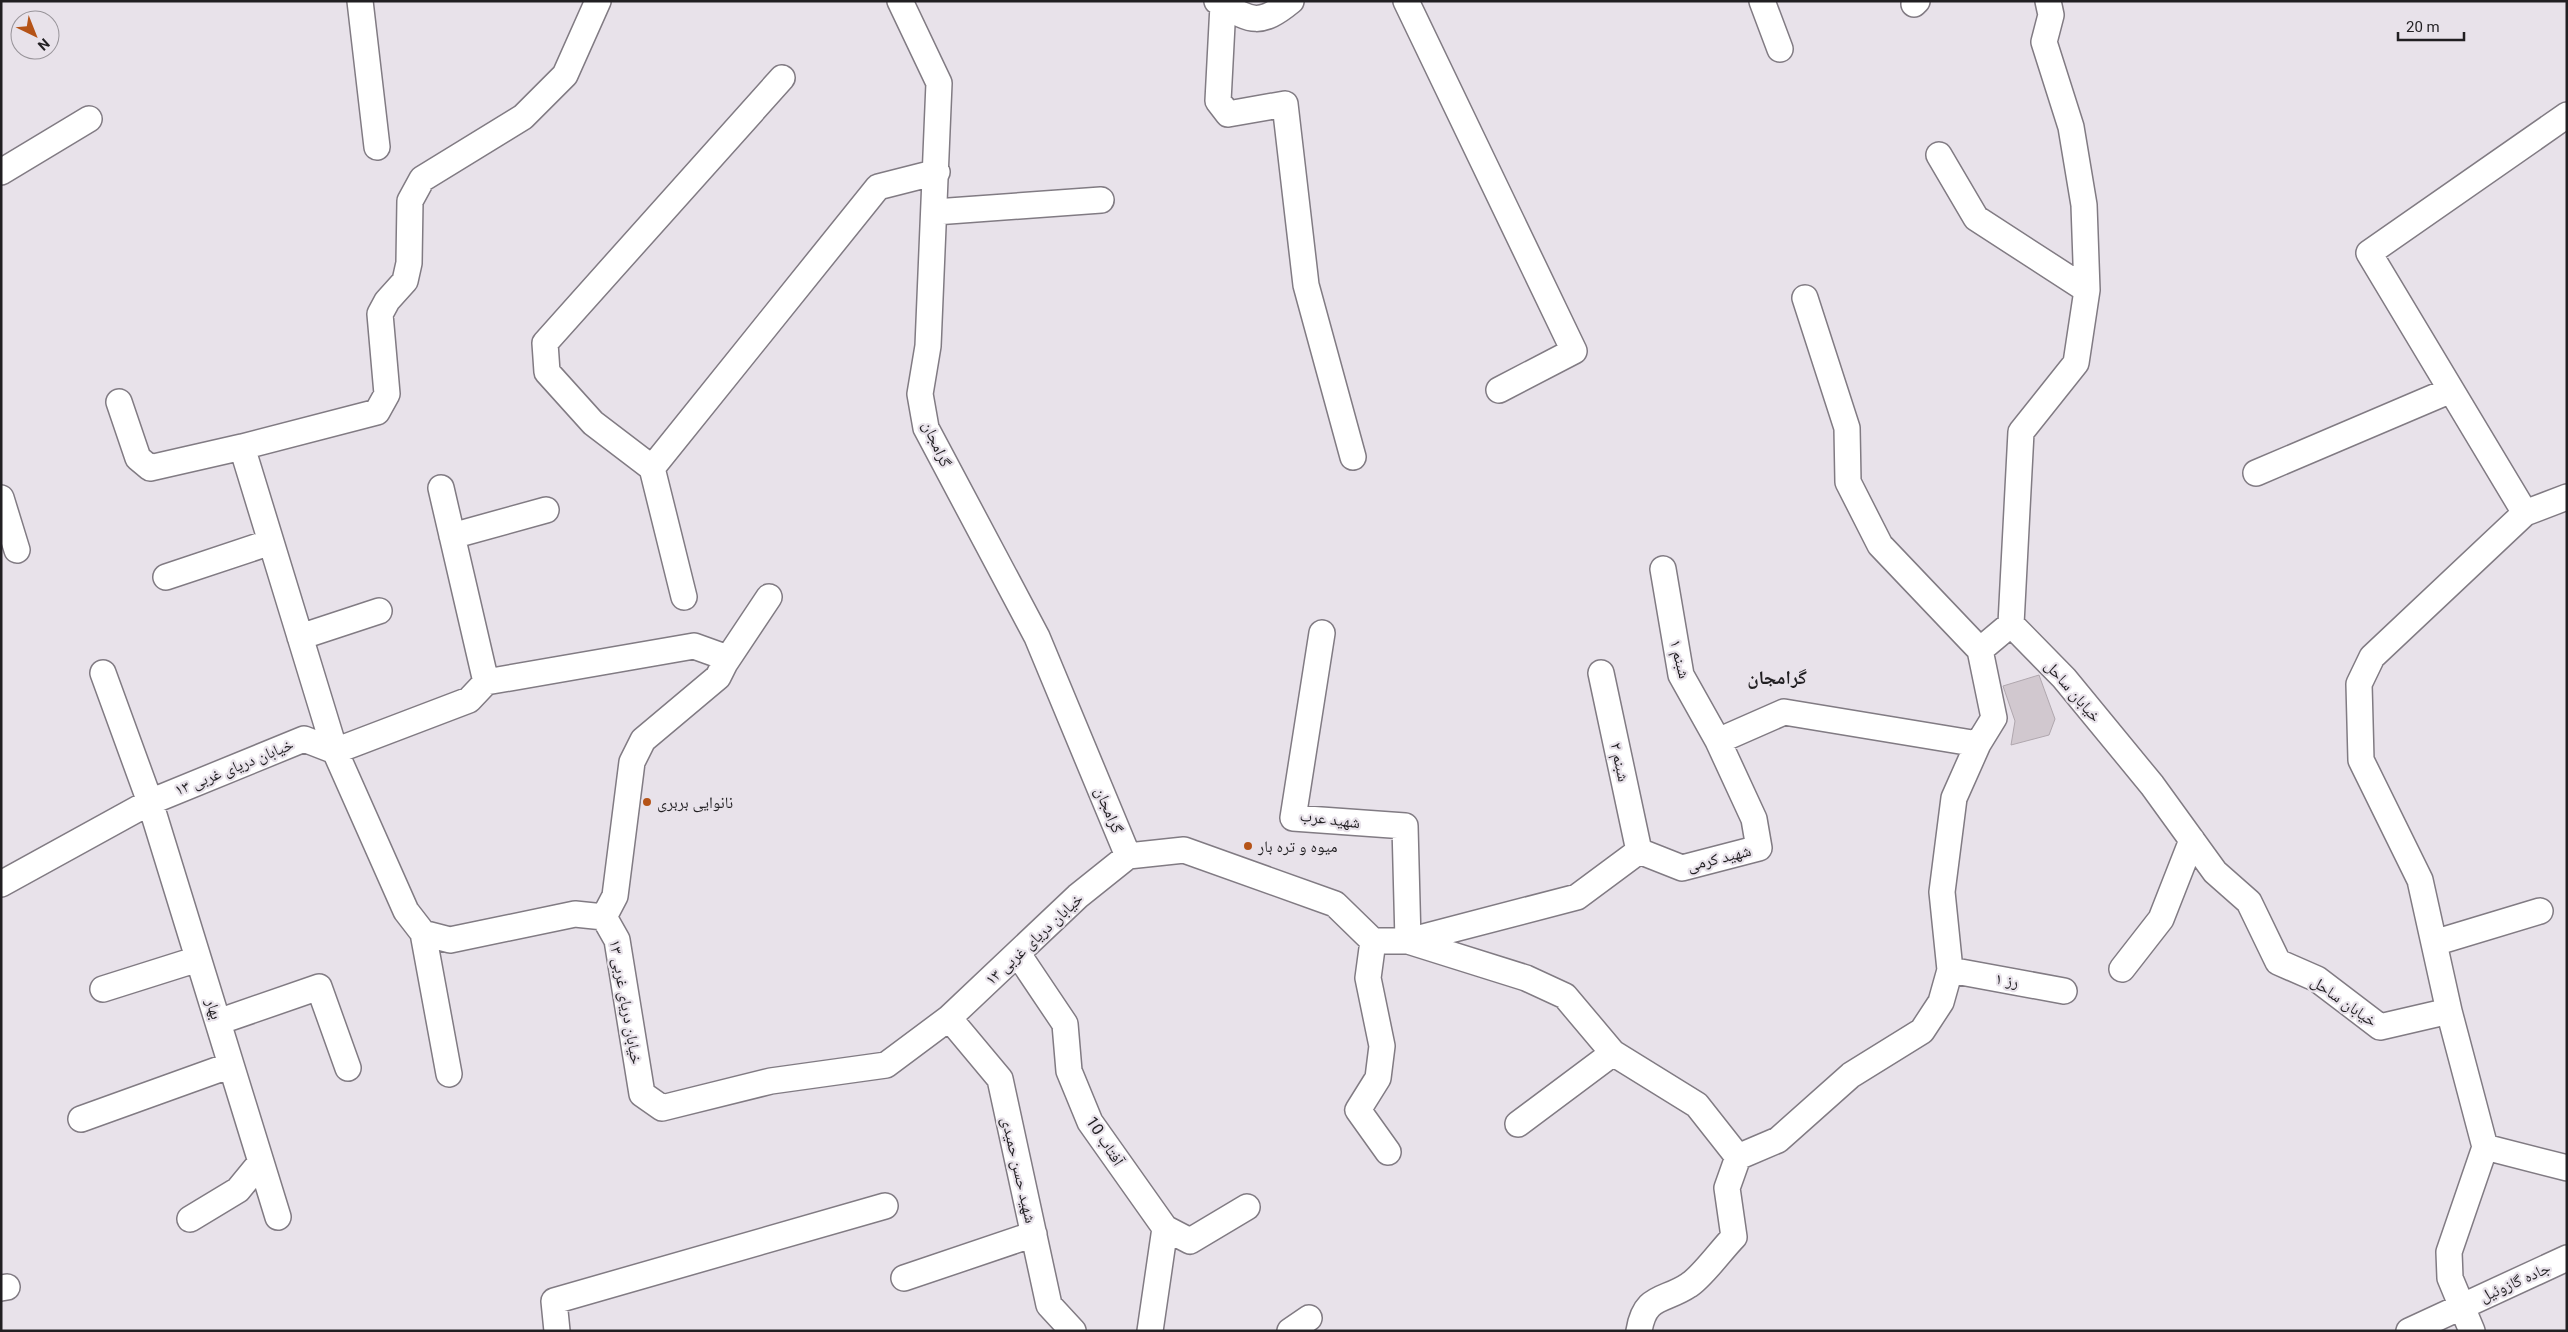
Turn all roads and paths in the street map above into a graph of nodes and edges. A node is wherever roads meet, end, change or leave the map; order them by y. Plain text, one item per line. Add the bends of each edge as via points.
1 (360, 1) edge
2 (598, 1) edge
3 (900, 1) edge
4 (1290, 1) edge
5 (1406, 1) edge
6 (1762, 1) edge
7 (2048, 1) edge
8 (1220, 3) edge
9 (1780, 49) dead end
10 (782, 78) dead end
11 (2567, 115) edge
12 (89, 119) dead end
13 (377, 147) dead end
14 (1939, 155) dead end
15 (1, 172) edge
16 (937, 172) junction
17 (1101, 200) dead end
18 (935, 212) junction
19 (2087, 290) junction
20 (1805, 298) dead end
21 (1499, 390) dead end
22 (2451, 390) junction
23 (119, 402) dead end
24 (242, 447) junction
25 (1353, 457) dead end
26 (652, 468) junction
27 (2256, 473) dead end
28 (441, 488) dead end
29 (2567, 497) edge
30 (1, 498) edge
31 (546, 510) dead end
32 (2524, 513) junction
33 (452, 536) junction
34 (271, 542) junction
35 (17, 550) dead end
36 (1663, 570) dead end
37 (166, 577) dead end
38 (684, 597) dead end
39 (769, 598) dead end
40 (379, 611) dead end
41 (2011, 624) junction
42 (1322, 633) dead end
43 (300, 637) junction
44 (1980, 650) junction
45 (725, 663) junction
46 (103, 673) dead end
47 (1601, 673) dead end
48 (486, 682) junction
49 (1718, 741) junction
50 (1978, 744) junction
51 (335, 751) junction
52 (150, 802) junction
53 (2192, 840) junction
54 (1639, 851) junction
55 (1128, 856) junction
56 (3, 879) edge
57 (2540, 911) dead end
58 (604, 917) junction
59 (423, 933) junction
60 (1373, 941) junction
61 (1408, 941) junction
62 (2434, 942) junction
63 (1018, 954) junction
64 (198, 960) junction
65 (2122, 969) dead end
66 (1950, 970) junction
67 (103, 990) dead end
68 (2064, 991) dead end
69 (2449, 1011) junction
70 (949, 1018) junction
71 (218, 1022) junction
72 (1613, 1053) junction
73 (231, 1065) junction
74 (348, 1068) dead end
75 (449, 1074) dead end
76 (80, 1119) dead end
77 (1518, 1124) dead end
78 (2485, 1147) junction
79 (1388, 1152) dead end
80 (1738, 1157) junction
81 (261, 1162) junction
82 (2567, 1168) edge
83 (885, 1206) dead end
84 (1247, 1207) dead end
85 (278, 1217) dead end
86 (190, 1219) dead end
87 (1166, 1228) junction
88 (1034, 1234) junction
89 (2567, 1258) edge
90 (904, 1278) dead end
91 (2463, 1306) junction
92 (557, 1331) edge
93 (1073, 1331) edge
94 (1150, 1331) edge
95 (1639, 1331) edge
96 (2409, 1331) edge
97 (2472, 1331) edge

1 - 13 street
2 - 24 street via 565,75 523,117 422,179 418,186 410,201 409,263 405,281 380,314 387,394 377,412
3 - 16 street, گرامجان via 939,83
4 - 8 street via 1273,16 1253,20
5 - 21 street via 1574,351
6 - 9 street
7 - 19 street via 2051,15 2044,42 2072,128 2084,205
8 - 25 street via 1218,101 1228,114 1286,104 1306,285
10 - 26 street via 545,343 547,372 593,423
11 - 22 street via 2369,253
12 - 15 street
14 - 19 street via 1976,218
16 - 18 street, گرامجان
16 - 26 street via 878,187
17 - 18 street
18 - 55 street, گرامجان via 928,346 920,394 926,428 1037,637
19 - 41 street via 2076,363 2021,432
20 - 44 street via 1846,428 1848,482 1880,545
22 - 27 street
22 - 32 street
23 - 24 street via 138,458 150,468
24 - 34 street
26 - 38 street
28 - 33 street
29 - 32 street
30 - 35 street
31 - 33 street
32 - 62 street via 2372,657 2359,684 2361,760 2420,880
33 - 48 street
34 - 37 street
34 - 43 street
36 - 49 street, شبنم ۱ via 1681,675
39 - 45 street
40 - 43 street
41 - 44 street
41 - 53 street, خیابان ساحل via 2064,678 2152,785
42 - 61 street, شهید عرب via 1293,818 1405,826
43 - 51 street
44 - 50 street via 1994,718
45 - 48 street via 719,655 694,646
45 - 58 street via 718,677 643,740 632,762 615,896
46 - 52 street, بهار
47 - 54 street, شبنم ۲
48 - 51 street via 469,700
49 - 50 street via 1784,712
49 - 54 street, شهید کرمی via 1754,819 1759,848 1682,868
50 - 66 street via 1954,798 1942,892
51 - 52 street, خیابان دریای غربی ۱۳ via 304,739
51 - 59 street via 406,911
52 - 56 street, خیابان دریای غربی ۱۳
52 - 64 street, بهار
53 - 65 street via 2161,920
53 - 69 street, خیابان ساحل via 2215,872 2249,902 2278,962 2317,979 2380,1027
54 - 61 street via 1577,897
55 - 60 street via 1184,850 1335,904
55 - 63 street, خیابان دریای غربی ۱۳ via 1078,896
57 - 62 street
58 - 59 street, خیابان دریای غربی ۱۳ via 576,914 450,940
58 - 70 street, خیابان دریای غربی ۱۳ via 617,940 642,1094 662,1108 771,1081 886,1065
59 - 75 street
60 - 61 street
60 - 79 street via 1368,978 1382,1046 1378,1078 1358,1110
61 - 72 street via 1526,978 1565,996
62 - 69 street
63 - 70 street, خیابان دریای غربی ۱۳
63 - 87 street, آفتاب 10 via 1065,1024 1069,1071 1090,1122
64 - 67 street
64 - 71 street, بهار
66 - 68 street, رز ۱
66 - 80 street via 1941,1002 1922,1030 1851,1075 1778,1140
69 - 78 street
70 - 88 street, شهید حسن حمیدی via 1000,1079
71 - 73 street, بهار
71 - 74 street via 319,987
72 - 77 street
72 - 80 street via 1697,1105
73 - 76 street
73 - 81 street, بهار
78 - 82 street
78 - 91 street via 2449,1252 2450,1278
80 - 95 street via 1727,1188 1734,1237 1690,1285 1653,1301 1642,1317
81 - 85 street, بهار
81 - 86 street via 238,1190
83 - 92 street via 554,1301
84 - 87 street via 1190,1241
87 - 94 street
88 - 90 street
88 - 93 street, شهید حسن حمیدی via 1049,1305
89 - 91 street, جاده گازوئیل
91 - 96 street, جاده گازوئیل
91 - 97 street

